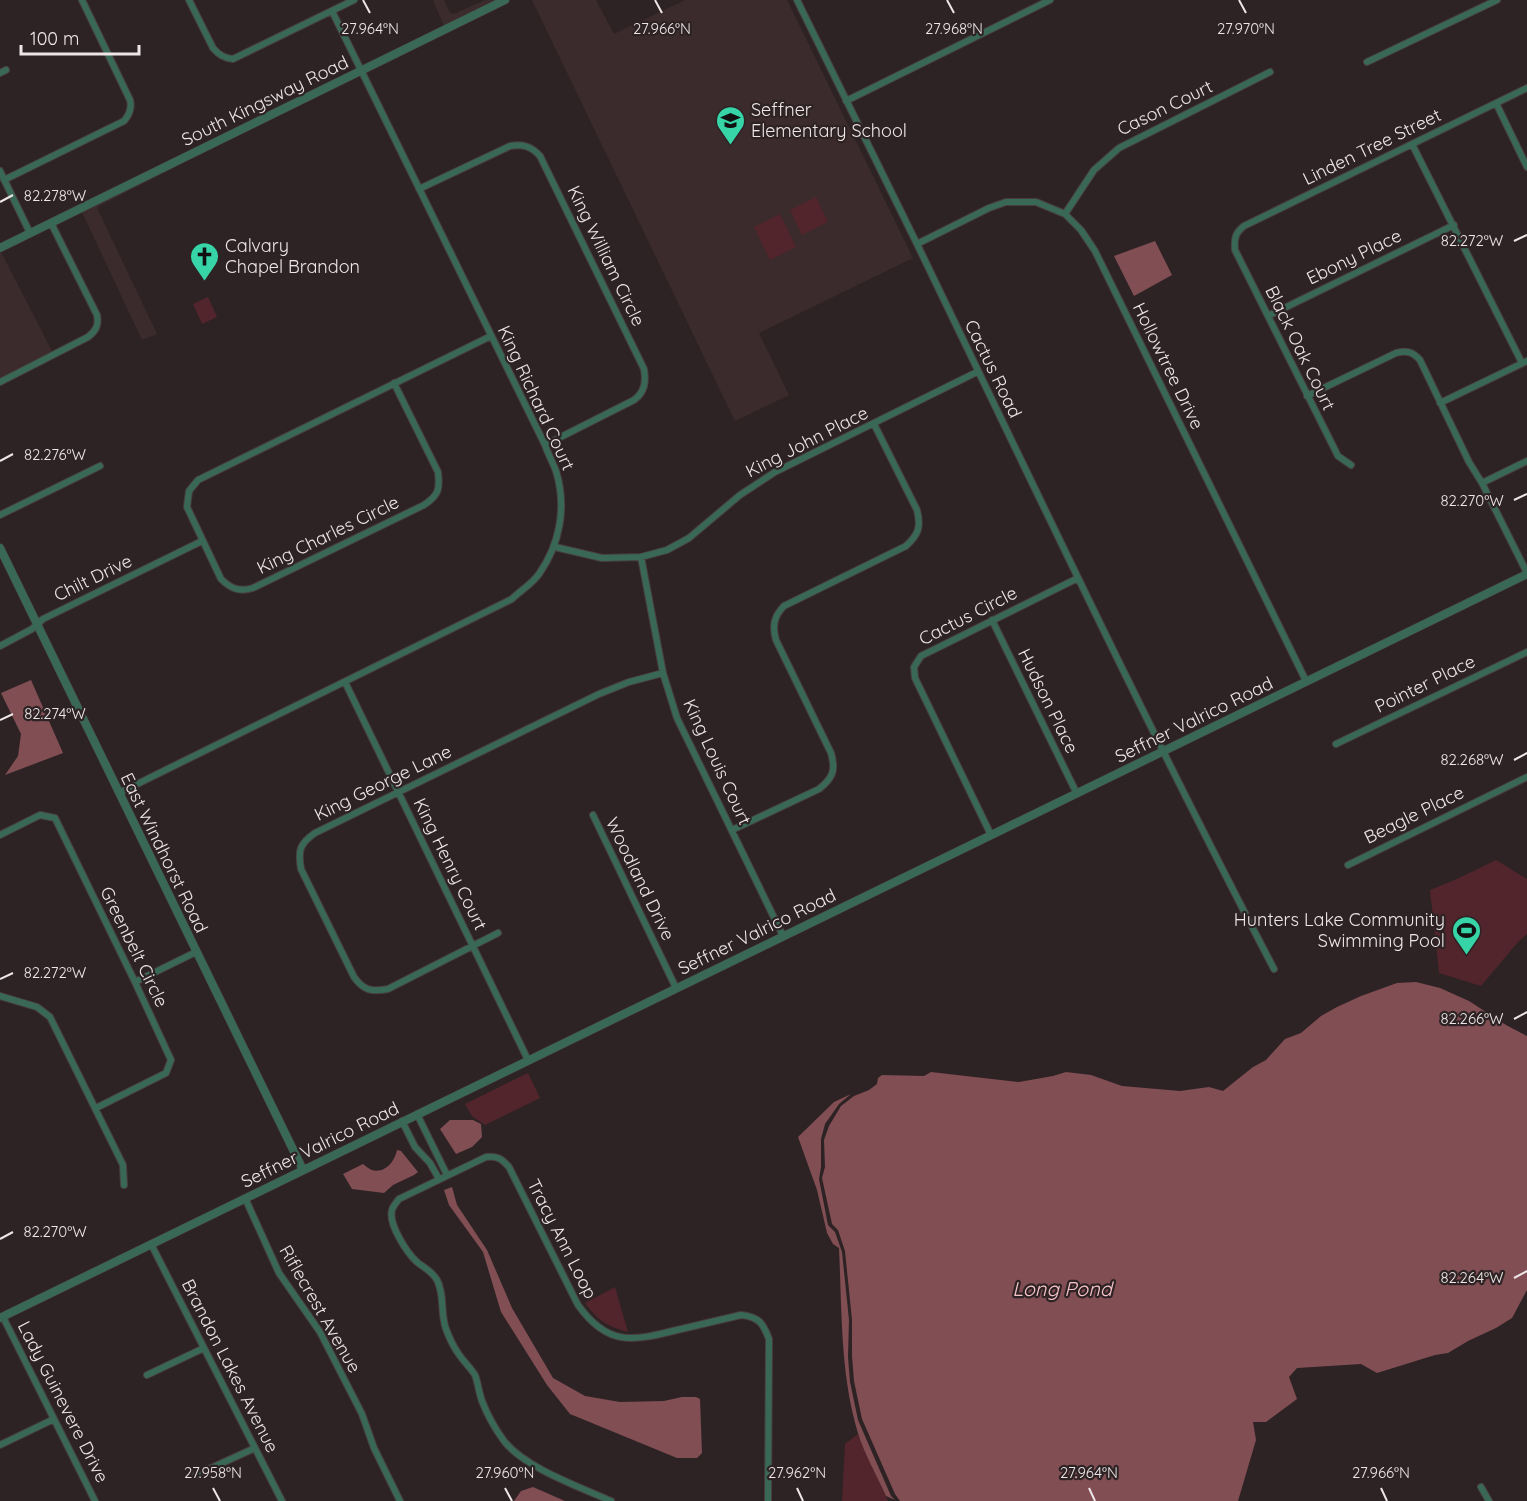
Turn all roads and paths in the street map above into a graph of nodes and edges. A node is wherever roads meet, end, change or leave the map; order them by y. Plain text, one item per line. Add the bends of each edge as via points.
1 (82, 0) edge
2 (189, 0) edge
3 (354, 0) edge
4 (505, 0) edge
5 (797, 0) edge
6 (1050, 0) edge
7 (1497, 0) edge
8 (332, 10) junction
9 (1367, 62) dead end
10 (361, 71) junction
11 (1270, 72) dead end
12 (1527, 88) edge
13 (846, 101) junction
14 (1496, 103) junction
15 (1412, 144) junction
16 (1527, 168) edge
17 (0, 171) edge
18 (4, 180) junction
19 (419, 189) junction
20 (1065, 214) junction
21 (51, 222) junction
22 (1454, 225) junction
23 (30, 233) junction
24 (1235, 237) joint
25 (916, 244) junction
26 (1, 247) edge
27 (1268, 316) junction
28 (491, 336) junction
29 (1525, 362) edge
30 (977, 372) junction
31 (0, 382) edge
32 (394, 383) junction
33 (1307, 396) junction
34 (1440, 403) junction
35 (874, 424) junction
36 (545, 446) junction
37 (1527, 461) edge
38 (1351, 465) dead end
39 (100, 466) dead end
40 (1482, 483) junction
41 (0, 515) edge
42 (202, 541) junction
43 (555, 547) junction
44 (0, 548) edge
45 (642, 557) junction
46 (1527, 574) edge
47 (1078, 578) junction
48 (992, 620) junction
49 (38, 626) junction
50 (0, 646) edge
51 (1527, 652) edge
52 (663, 674) junction
53 (1306, 681) junction
54 (345, 682) junction
55 (1336, 744) dead end
56 (1164, 751) junction
57 (1527, 777) edge
58 (398, 791) junction
59 (118, 793) junction
60 (1077, 794) junction
61 (593, 815) dead end
62 (732, 830) junction
63 (0, 835) edge
64 (991, 836) junction
65 (1347, 865) dead end
66 (498, 933) dead end
67 (783, 936) junction
68 (473, 946) junction
69 (196, 952) junction
70 (1274, 969) dead end
71 (135, 982) junction
72 (676, 988) junction
73 (0, 996) edge
74 (528, 1060) junction
75 (96, 1108) junction
76 (417, 1114) junction
77 (402, 1121) junction
78 (431, 1143) junction
79 (418, 1150) junction
80 (303, 1170) junction
81 (447, 1175) junction
82 (439, 1179) junction
83 (124, 1185) dead end
84 (245, 1198) junction
85 (151, 1244) junction
86 (2, 1318) edge
87 (204, 1348) junction
88 (147, 1375) dead end
89 (54, 1419) junction
90 (0, 1445) edge
91 (255, 1448) junction
92 (196, 1475) dead end
93 (1481, 1487) dead end
94 (96, 1501) edge
95 (282, 1501) edge
96 (400, 1501) edge
97 (610, 1501) edge
98 (768, 1501) edge
99 (1489, 1501) edge

1 - 18 street via 130,100 130,112 124,121
2 - 8 street via 213,48 226,58 240,56
3 - 8 street
4 - 10 street, South Kingsway Road
5 - 13 street, Cactus Road
6 - 13 street
7 - 9 street
8 - 10 street, King Richard Court
10 - 19 street, King Richard Court
10 - 21 street, South Kingsway Road
11 - 20 street, Cason Court via 1119,148 1095,170
12 - 14 street, Linden Tree Street
13 - 25 street, Cactus Road
14 - 15 street, Linden Tree Street
14 - 16 street
15 - 22 street
15 - 24 street, Linden Tree Street via 1244,226
17 - 18 street
18 - 23 street
19 - 28 street, King Richard Court
19 - 36 street, King William Circle via 510,146 526,146 540,156 646,378 641,395 634,400
20 - 25 street, Hollowtree Drive via 1036,202 1006,202
20 - 53 street, Hollowtree Drive via 1095,251
21 - 23 street, South Kingsway Road
21 - 31 street via 97,315 97,328 88,337
22 - 27 street, Ebony Place
22 - 29 street
23 - 26 street, South Kingsway Road
24 - 27 street, Black Oak Court via 1235,250
25 - 30 street, Cactus Road
27 - 33 street, Black Oak Court
28 - 32 street, King Charles Circle
28 - 36 street, King Richard Court
29 - 34 street
30 - 35 street, King John Place
30 - 47 street, Cactus Road
32 - 42 street, King Charles Circle via 193,484 187,507
32 - 42 street, King Charles Circle via 438,472 440,483 432,500 244,591 221,579
33 - 34 street via 1396,353 1409,351 1420,360
33 - 38 street, Black Oak Court via 1338,456
34 - 40 street
35 - 45 street, King John Place via 775,472 740,495 689,538
35 - 62 street via 917,510 918,532 906,546 778,612 773,629 776,640 831,753 833,772 819,789
36 - 43 street, King Richard Court via 561,496 561,522
37 - 40 street
39 - 41 street
40 - 46 street
42 - 49 street, Chilt Drive via 43,619
43 - 45 street, King John Place via 603,558
43 - 54 street, King Richard Court via 538,576 512,599
44 - 49 street, East Windhorst Road
45 - 52 street, King Louis Court
46 - 53 street, Seffner Valrico Road
47 - 48 street, Cactus Circle
47 - 56 street, Cactus Road
48 - 60 street, Hudson Place
48 - 64 street, Cactus Circle via 921,656 913,672
49 - 50 street, Chilt Drive
49 - 59 street, East Windhorst Road
51 - 55 street, Pointer Place
52 - 58 street, King George Lane via 599,694
52 - 62 street, King Louis Court via 677,718
53 - 56 street, Seffner Valrico Road
54 - 58 street, King Henry Court
54 - 59 street, King Richard Court
56 - 60 street, Seffner Valrico Road
56 - 70 street, Cactus Road
57 - 65 street, Beagle Place
58 - 68 street, King Henry Court
58 - 68 street, King George Lane via 306,839 298,856 301,869 354,977 367,989 388,988
59 - 69 street, East Windhorst Road
60 - 64 street, Seffner Valrico Road
61 - 72 street, Woodland Drive
62 - 67 street, King Louis Court
63 - 71 street, Greenbelt Circle via 40,815 55,818
64 - 67 street, Seffner Valrico Road
66 - 68 street, King George Lane
67 - 72 street, Seffner Valrico Road
68 - 74 street, King Henry Court
69 - 71 street
69 - 80 street, East Windhorst Road
71 - 75 street, Greenbelt Circle via 171,1060 166,1073
72 - 74 street, Seffner Valrico Road
73 - 75 street via 37,1008 50,1017
74 - 76 street, Seffner Valrico Road
75 - 83 street via 123,1165
76 - 77 street, Seffner Valrico Road
76 - 78 street
77 - 79 street
77 - 80 street, Seffner Valrico Road
78 - 79 street
78 - 81 street
79 - 82 street
80 - 84 street, Seffner Valrico Road
81 - 82 street, Tracy Ann Loop
81 - 98 street, Tracy Ann Loop via 486,1156 501,1158 578,1305 601,1330 628,1339 741,1315 761,1322 769,1339
82 - 97 street, Tracy Ann Loop via 399,1199 391,1216 406,1249 432,1272 438,1283 445,1328 476,1377 488,1414 505,1442 518,1454
84 - 85 street, Seffner Valrico Road
84 - 96 street, Riflecrest Avenue via 279,1273 320,1332 362,1414
85 - 86 street, Seffner Valrico Road
85 - 87 street, Brandon Lakes Avenue
86 - 89 street, Lady Guinevere Drive
87 - 88 street
87 - 91 street, Brandon Lakes Avenue
89 - 90 street
89 - 94 street, Lady Guinevere Drive
91 - 92 street
91 - 95 street, Brandon Lakes Avenue
93 - 99 street

